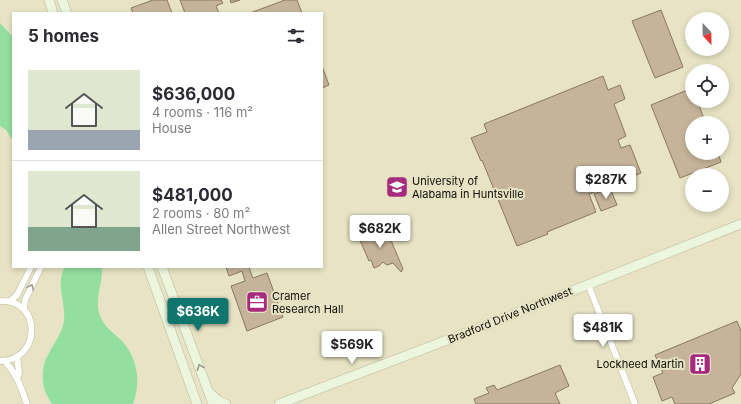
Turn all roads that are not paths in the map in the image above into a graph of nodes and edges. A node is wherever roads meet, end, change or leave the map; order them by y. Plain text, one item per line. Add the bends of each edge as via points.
1 (48, 0) edge
2 (62, 0) edge
3 (53, 12) edge
4 (67, 12) edge
5 (741, 224) edge
6 (30, 268) edge
7 (40, 268) edge
8 (148, 268) edge
9 (162, 268) edge
10 (588, 284) junction
11 (0, 301) edge
12 (10, 301) junction
13 (24, 309) junction
14 (17, 357) junction
15 (2, 361) edge
16 (18, 377) junction
17 (210, 393) junction
18 (194, 401) edge
19 (27, 404) edge
20 (213, 404) edge
21 (226, 404) edge
22 (279, 404) edge
23 (635, 404) edge

1 - 3 main road
2 - 4 main road
5 - 10 main road, Bradford Drive Northwest
6 - 12 street via 17,295
13 -> 7 street via 24,300
8 - 18 main road
17 -> 9 main road
10 - 22 main road, Bradford Drive Northwest
10 - 23 street
11 - 12 street
12 - 13 street
13 - 14 street via 30,318 31,338 27,348
14 - 15 street
14 - 16 street
15 - 16 street
16 - 19 street
17 - 20 main road
17 - 21 main road

